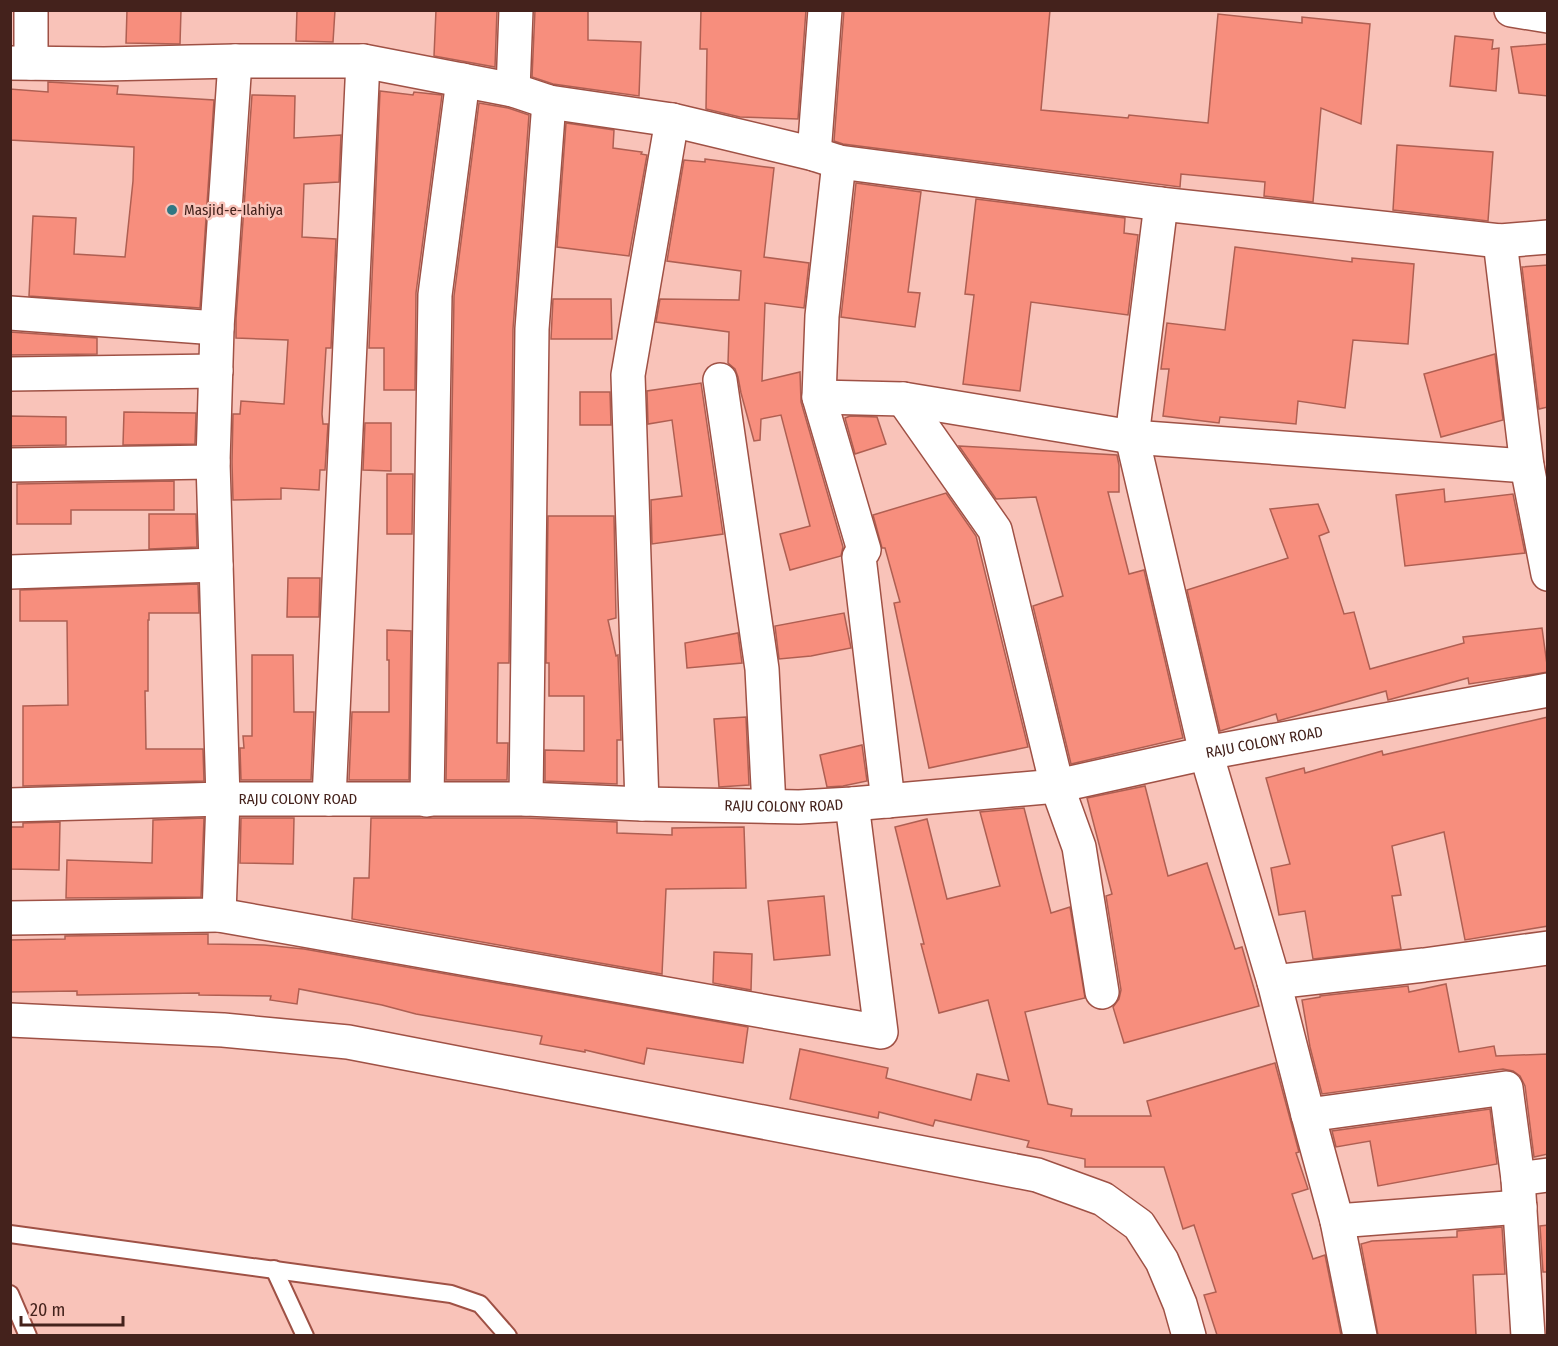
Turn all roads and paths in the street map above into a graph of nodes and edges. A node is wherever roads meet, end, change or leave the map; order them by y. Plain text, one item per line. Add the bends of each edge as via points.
1 (31, 10) edge
2 (516, 10) edge
3 (825, 10) edge
4 (1511, 10) edge
5 (1548, 16) edge
6 (235, 61) junction
7 (363, 61) junction
8 (21, 63) edge
9 (463, 80) junction
10 (513, 90) junction
11 (549, 102) junction
12 (672, 120) junction
13 (826, 158) junction
14 (1161, 204) junction
15 (1548, 237) edge
16 (1500, 241) junction
17 (10, 313) edge
18 (217, 328) junction
19 (216, 371) junction
20 (10, 374) edge
21 (720, 380) dead end
22 (819, 397) junction
23 (903, 399) junction
24 (1132, 437) junction
25 (213, 462) junction
26 (10, 465) edge
27 (1527, 466) junction
28 (216, 566) junction
29 (10, 572) edge
30 (1548, 573) edge
31 (1548, 690) edge
32 (1206, 753) junction
33 (1057, 786) junction
34 (223, 799) junction
35 (329, 799) junction
36 (526, 799) junction
37 (427, 800) junction
38 (888, 801) junction
39 (642, 804) junction
40 (852, 804) junction
41 (10, 805) edge
42 (769, 806) junction
43 (219, 915) junction
44 (10, 918) edge
45 (1548, 948) edge
46 (1274, 982) junction
47 (1102, 992) dead end
48 (10, 1020) edge
49 (1308, 1115) junction
50 (1529, 1187) edge
51 (1337, 1221) junction
52 (10, 1234) edge
53 (274, 1269) junction
54 (10, 1294) edge
55 (28, 1335) edge
56 (305, 1335) edge
57 (508, 1335) edge
58 (1189, 1335) edge
59 (1360, 1335) edge
60 (1528, 1335) edge

1 - 8 street
2 - 10 street
3 - 13 street
4 - 5 street
6 - 7 street
6 - 8 street
6 - 18 street
7 - 9 street
7 - 35 street
9 - 10 street
9 - 37 street via 435,295
10 - 11 street
11 - 12 street
11 - 36 street via 532,329
12 - 13 street
12 - 39 street via 628,375
13 - 14 street
13 - 22 street
14 - 16 street
14 - 24 street
15 - 16 street
16 - 27 street
17 - 18 street
18 - 19 street
19 - 20 street
19 - 25 street
21 - 42 street via 762,669
22 - 23 street
22 - 38 street via 864,550 859,557
23 - 24 street
23 - 33 street via 995,530
24 - 27 street
24 - 32 street
25 - 26 street
25 - 28 street
27 - 30 street
28 - 29 street
28 - 34 street
31 - 32 street, RAJU COLONY ROAD
32 - 33 street, RAJU COLONY ROAD
32 - 46 street
33 - 38 street, RAJU COLONY ROAD
33 - 47 street via 1079,847
34 - 35 street, RAJU COLONY ROAD
34 - 41 street, RAJU COLONY ROAD
34 - 43 street
35 - 37 street, RAJU COLONY ROAD
36 - 37 street, RAJU COLONY ROAD
36 - 39 street, RAJU COLONY ROAD
38 - 40 street, RAJU COLONY ROAD
39 - 42 street, RAJU COLONY ROAD
40 - 42 street, RAJU COLONY ROAD
40 - 43 street via 880,1032
43 - 44 street
45 - 46 street
46 - 49 street
48 - 58 street via 223,1030 348,1042 1037,1175 1103,1199 1139,1225 1162,1261
49 - 50 street via 1506,1088
49 - 51 street
50 - 51 street
50 - 60 street
51 - 59 street
52 - 53 lane
53 - 56 lane
53 - 57 lane via 451,1294 480,1304
54 - 55 lane

